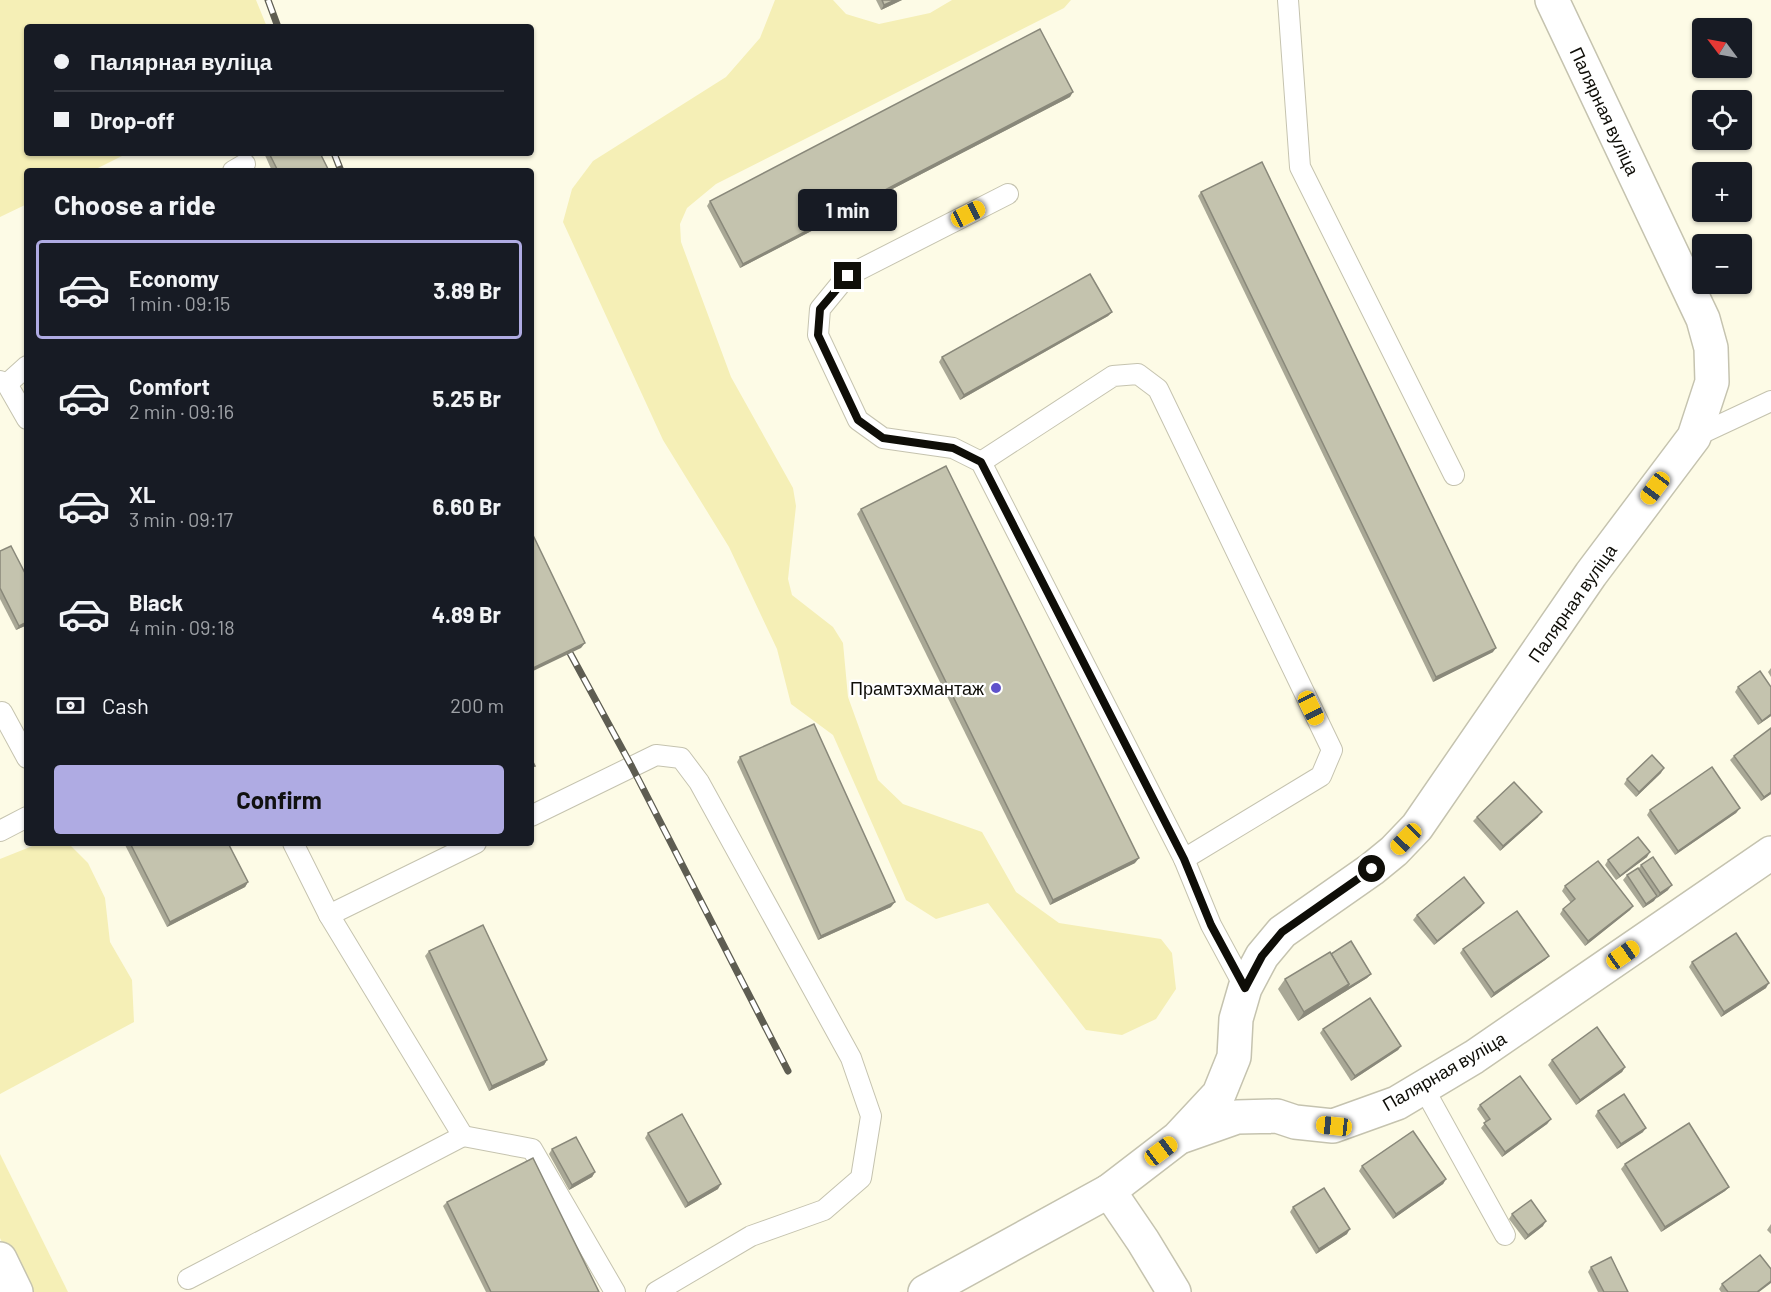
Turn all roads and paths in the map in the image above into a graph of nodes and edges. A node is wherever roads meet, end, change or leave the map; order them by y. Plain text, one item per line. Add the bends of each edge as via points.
1 (1288, 0) edge
2 (1552, 0) edge
3 (1008, 194) dead end
4 (24, 368) edge
5 (4, 383) edge
6 (1771, 401) edge
7 (24, 413) edge
8 (1694, 437) junction
9 (981, 462) junction
10 (1454, 475) dead end
11 (0, 713) edge
12 (24, 752) edge
13 (534, 815) edge
14 (24, 819) edge
15 (0, 831) edge
16 (294, 846) edge
17 (470, 846) edge
18 (1771, 853) edge
19 (1184, 859) junction
20 (329, 915) junction
21 (1245, 988) junction
22 (1423, 1088) junction
23 (463, 1136) junction
24 (1178, 1138) junction
25 (1109, 1191) junction
26 (1505, 1235) dead end
27 (0, 1258) edge
28 (188, 1279) dead end
29 (16, 1292) edge
30 (615, 1292) edge
31 (657, 1292) edge
32 (925, 1292) edge
33 (1174, 1292) edge

1 - 10 lane via 1300,167
2 - 8 street, Палярная вуліца via 1703,319 1711,348 1712,382
3 - 9 lane via 848,276 820,309 818,335 858,420 883,438 953,448
4 - 5 lane
5 - 7 lane
6 - 8 lane
8 - 21 street, Палярная вуліца via 1591,574 1417,827 1372,869 1282,932 1262,956
9 - 19 lane
9 - 19 lane via 1113,376 1138,374 1158,389 1332,750 1321,776
11 - 12 lane
13 - 31 lane via 656,755 681,758 699,782 851,1058 871,1116 861,1178 824,1210 751,1236
14 - 15 lane
16 - 20 lane
17 - 20 lane
18 - 22 street, Палярная вуліца
19 - 21 lane via 1211,925
20 - 23 lane
21 - 24 street, Палярная вуліца via 1236,1019 1234,1057 1219,1094
22 - 24 street, Палярная вуліца via 1397,1103 1334,1126 1277,1116 1237,1117
22 - 26 lane
23 - 28 lane
23 - 30 lane via 532,1149
24 - 25 street, Палярная вуліца
25 - 32 street, Палярная вуліца
25 - 33 street
27 - 29 street

